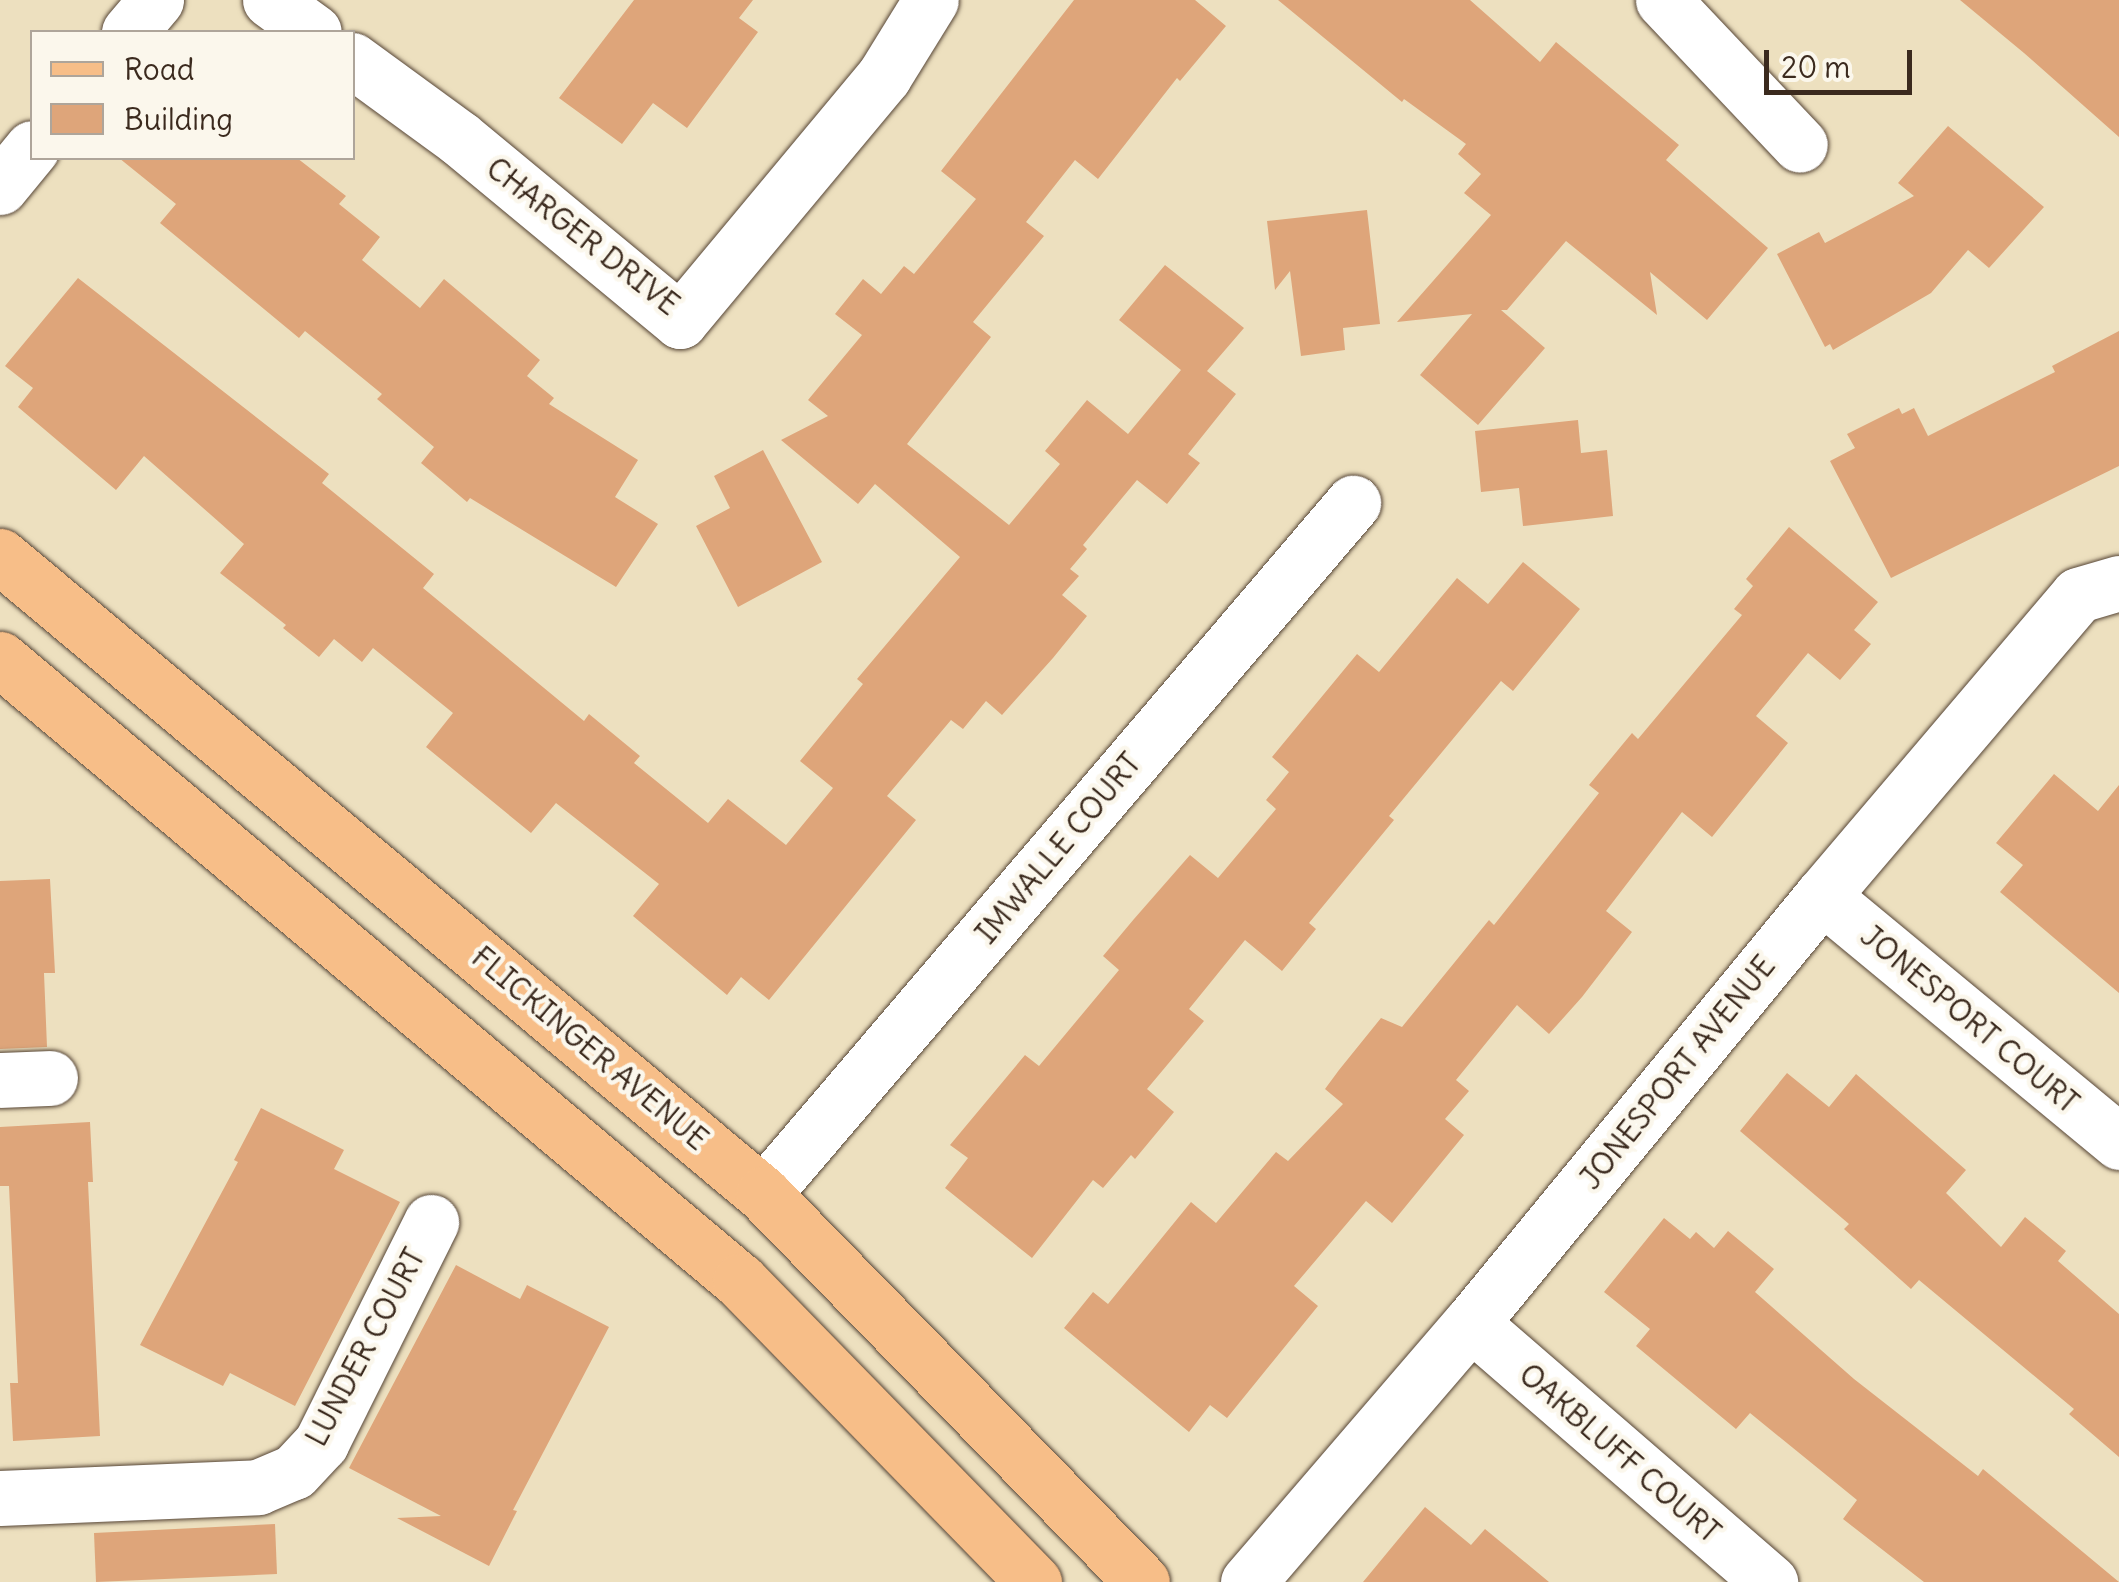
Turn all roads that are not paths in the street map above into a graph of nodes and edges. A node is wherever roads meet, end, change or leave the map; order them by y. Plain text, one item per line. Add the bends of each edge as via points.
1 (156, 0) edge
2 (270, 0) edge
3 (930, 0) edge
4 (1663, 0) edge
5 (131, 30) edge
6 (311, 30) edge
7 (355, 62) edge
8 (1800, 145) dead end
9 (30, 150) edge
10 (0, 187) edge
11 (1353, 503) dead end
12 (0, 556) edge
13 (2119, 583) edge
14 (0, 659) edge
15 (1822, 896) junction
16 (2119, 1142) edge
17 (763, 1194) junction
18 (431, 1222) dead end
19 (1471, 1323) junction
20 (0, 1498) edge
21 (1034, 1582) edge
22 (1142, 1582) edge
23 (1248, 1582) edge
24 (1770, 1582) edge

1 - 5 street
2 - 6 street
3 - 7 street, CHARGER DRIVE via 884,76 680,321
4 - 8 street
9 - 10 street
11 - 17 street, IMWALLE COURT
12 - 17 main road, FLICKINGER AVENUE
13 - 15 street, JONESPORT AVENUE via 2078,594
14 - 21 main road via 740,1281
15 - 16 street, JONESPORT COURT
15 - 19 street, JONESPORT AVENUE
17 - 22 main road, FLICKINGER AVENUE
18 - 20 street, LUNDER COURT via 321,1444 294,1472 258,1487
19 - 23 street, JONESPORT AVENUE
19 - 24 street, OAKBLUFF COURT

